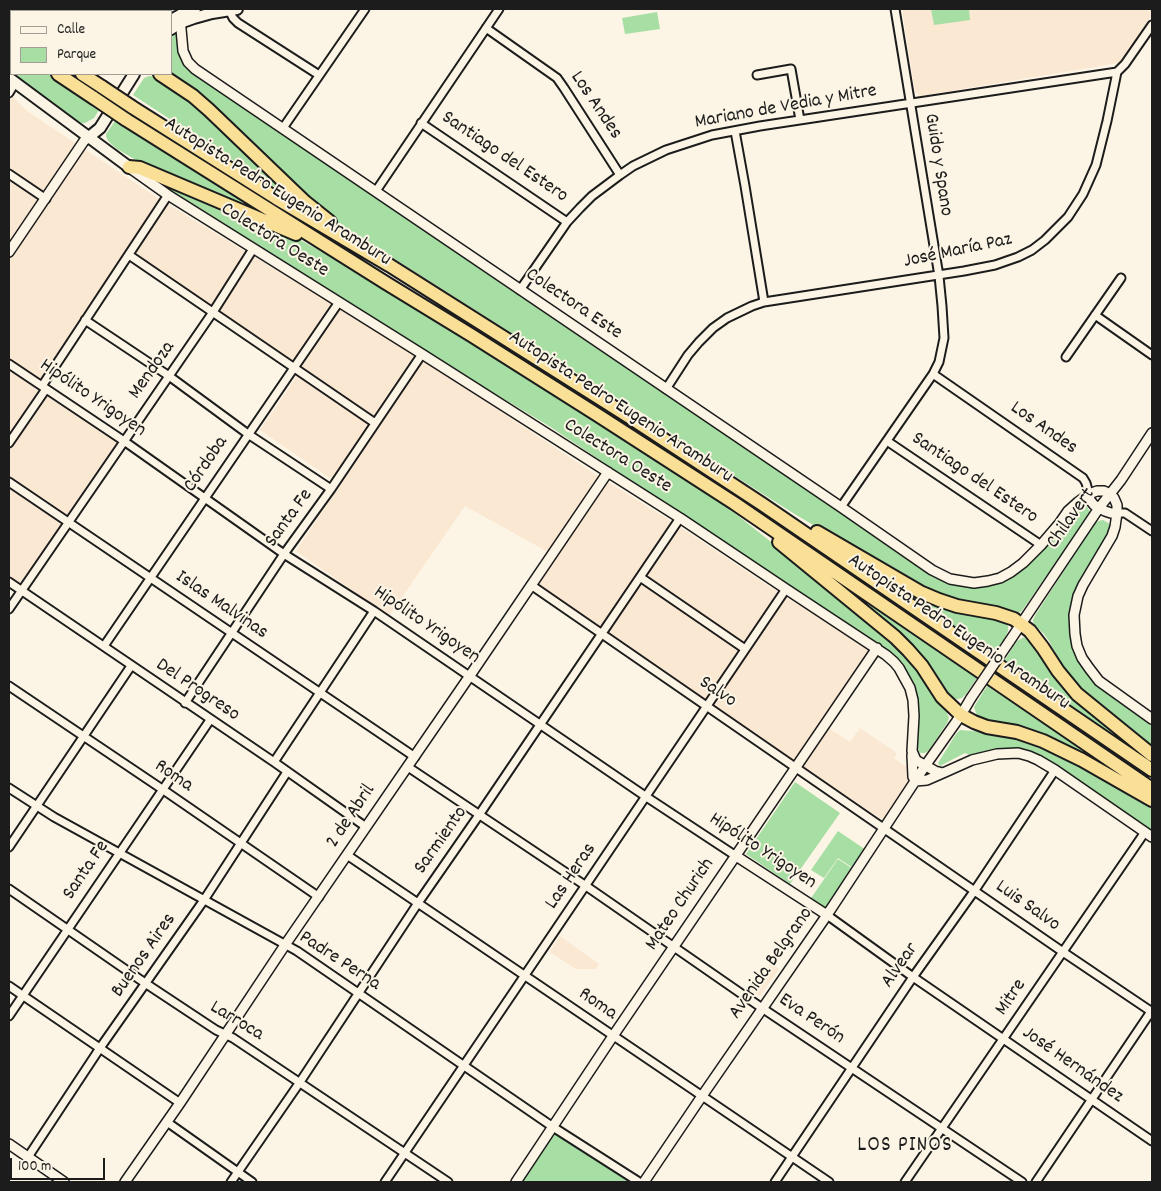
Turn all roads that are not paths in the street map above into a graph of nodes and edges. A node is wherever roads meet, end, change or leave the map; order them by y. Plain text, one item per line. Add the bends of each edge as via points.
1 (195, 9) edge
2 (233, 9) edge
3 (366, 9) edge
4 (499, 9) edge
5 (895, 9) edge
6 (207, 11) edge
7 (176, 22) edge
8 (1152, 24) edge
9 (486, 28) junction
10 (1117, 72) junction
11 (60, 75) edge
12 (84, 75) edge
13 (133, 75) edge
14 (162, 75) edge
15 (319, 75) junction
16 (757, 75) dead end
17 (12, 81) edge
18 (9, 93) edge
19 (910, 103) junction
20 (800, 120) junction
21 (421, 123) junction
22 (284, 128) junction
23 (736, 131) junction
24 (89, 137) junction
25 (129, 167) junction
26 (9, 174) edge
27 (620, 175) junction
28 (376, 191) junction
29 (168, 195) junction
30 (46, 199) junction
31 (566, 222) junction
32 (254, 249) junction
33 (9, 252) edge
34 (129, 255) junction
35 (389, 265) junction
36 (938, 276) junction
37 (1121, 278) dead end
38 (386, 283) junction
39 (520, 290) junction
40 (339, 302) junction
41 (764, 302) junction
42 (213, 312) junction
43 (1095, 315) junction
44 (85, 320) junction
45 (422, 354) junction
46 (1152, 355) edge
47 (1066, 357) dead end
48 (9, 364) edge
49 (294, 367) junction
50 (934, 374) junction
51 (169, 376) junction
52 (44, 388) junction
53 (666, 389) junction
54 (375, 423) junction
55 (1152, 433) edge
56 (248, 434) junction
57 (124, 441) junction
58 (887, 441) junction
59 (9, 443) edge
60 (608, 472) junction
61 (9, 482) edge
62 (331, 489) junction
63 (1089, 494) junction
64 (1110, 494) junction
65 (205, 497) junction
66 (734, 503) junction
67 (762, 504) junction
68 (841, 507) junction
69 (1099, 508) junction
70 (1117, 513) junction
71 (680, 518) junction
72 (68, 521) junction
73 (1152, 531) edge
74 (1041, 545) junction
75 (284, 554) junction
76 (640, 576) junction
77 (151, 578) junction
78 (9, 582) edge
79 (531, 585) junction
80 (21, 590) junction
81 (786, 590) junction
82 (9, 609) edge
83 (374, 611) junction
84 (1021, 625) junction
85 (232, 634) junction
86 (601, 634) junction
87 (1009, 642) joint
88 (104, 646) junction
89 (877, 648) junction
90 (745, 649) junction
91 (132, 666) junction
92 (469, 677) junction
93 (9, 686) edge
94 (321, 693) junction
95 (186, 703) junction
96 (707, 706) junction
97 (961, 715) junction
98 (1152, 719) edge
99 (210, 720) junction
100 (540, 724) junction
101 (84, 736) junction
102 (912, 751) junction
103 (1152, 755) edge
104 (415, 757) junction
105 (274, 762) junction
106 (408, 766) junction
107 (925, 766) junction
108 (796, 768) junction
109 (1055, 770) junction
110 (1152, 770) edge
111 (287, 772) junction
112 (943, 773) junction
113 (916, 780) junction
114 (9, 788) edge
115 (162, 789) junction
116 (1152, 789) edge
117 (646, 796) junction
118 (1152, 800) edge
119 (36, 806) junction
120 (480, 815) junction
121 (366, 827) junction
122 (884, 828) junction
123 (1149, 835) edge
124 (241, 843) junction
125 (9, 846) edge
126 (119, 853) junction
127 (347, 855) junction
128 (736, 856) junction
129 (586, 886) junction
130 (9, 890) edge
131 (975, 890) junction
132 (319, 897) junction
133 (204, 900) junction
134 (418, 903) junction
135 (827, 915) junction
136 (67, 930) junction
137 (285, 946) junction
138 (674, 946) junction
139 (1063, 952) junction
140 (525, 976) junction
141 (913, 977) junction
142 (145, 983) junction
143 (9, 986) edge
144 (358, 993) junction
145 (23, 995) junction
146 (762, 1008) junction
147 (1152, 1011) edge
148 (9, 1016) edge
149 (225, 1034) junction
150 (613, 1036) junction
151 (1004, 1039) junction
152 (100, 1048) junction
153 (464, 1066) junction
154 (852, 1068) junction
155 (300, 1082) junction
156 (702, 1096) junction
157 (1092, 1100) junction
158 (180, 1102) junction
159 (167, 1122) junction
160 (553, 1127) junction
161 (942, 1128) junction
162 (1152, 1141) edge
163 (9, 1144) edge
164 (404, 1153) junction
165 (27, 1156) junction
166 (792, 1158) junction
167 (238, 1172) junction
168 (64, 1182) edge
169 (125, 1182) edge
170 (230, 1182) edge
171 (252, 1182) edge
172 (384, 1182) edge
173 (448, 1182) edge
174 (516, 1182) edge
175 (639, 1182) edge
176 (644, 1182) edge
177 (775, 1182) edge
178 (829, 1182) edge
179 (905, 1182) edge
180 (1022, 1182) edge
181 (1036, 1182) edge

1 - 7 main road
2 - 6 main road
2 - 15 street via 233,18 238,23
3 - 15 street
4 - 9 street
5 - 19 street, Guido y Spano
6 - 7 main road
7 - 22 street, Colectora Este via 188,62
8 - 10 street, José María Paz
9 - 21 street
9 - 27 street, Los Andes via 557,78
10 - 19 street, Mariano de Vedia y Mitre
10 - 36 street, José María Paz via 1096,166 1068,217 1046,240 1018,257
11 - 38 highway, Autopista Pedro Eugenio Aramburu, bridge
12 - 35 highway, Autopista Pedro Eugenio Aramburu, bridge via 276,198
13 - 24 main road via 100,128
14 - 35 highway via 209,110 305,202
15 - 22 street
16 - 20 street via 791,69
17 - 18 street
17 - 24 main road, Colectora Oeste
19 - 20 street, Mariano de Vedia y Mitre
19 - 36 street, Guido y Spano
20 - 23 street, Mariano de Vedia y Mitre
21 - 28 street
21 - 31 street, Santiago del Estero
22 - 28 street, Colectora Este
23 - 27 street, Mariano de Vedia y Mitre via 666,150
23 - 41 street
24 - 25 main road, Colectora Oeste
24 - 30 street
25 - 29 street, Colectora Oeste
25 - 38 highway via 140,168 300,236
26 - 30 street
27 - 31 street, Mariano de Vedia y Mitre via 592,196
28 - 39 street, Colectora Este
29 - 32 street, Colectora Oeste
29 - 34 street
30 - 33 street
31 - 39 street, Mariano de Vedia y Mitre
32 - 40 street, Colectora Oeste
32 - 42 street, Mendoza
34 - 42 street
34 - 44 street
35 - 67 highway, Autopista Pedro Eugenio Aramburu
36 - 41 street, José María Paz
36 - 50 street, Guido y Spano via 944,338
37 - 43 street
38 - 66 highway, Autopista Pedro Eugenio Aramburu
39 - 53 street, Colectora Este
40 - 45 street, Colectora Oeste
40 - 49 street, Córdoba
41 - 53 street, José María Paz via 739,311 713,328 688,355
42 - 49 street
42 - 51 street, Mendoza
43 - 46 street
43 - 47 street
44 - 51 street
44 - 52 street
45 - 54 street, Santa Fe
45 - 60 street, Colectora Oeste
48 - 52 street, Hipólito Yrigoyen
49 - 54 street
49 - 56 street, Córdoba
50 - 58 street, Guido y Spano
50 - 63 street, Los Andes via 1083,478
51 - 56 street
51 - 57 street, Mendoza
52 - 57 street, Hipólito Yrigoyen
52 - 59 street
53 - 68 street, Colectora Este
54 - 62 street, Santa Fe
55 - 64 street, Chilavert
56 - 62 street
56 - 65 street, Córdoba
57 - 65 street, Hipólito Yrigoyen
57 - 72 street, Mendoza
58 - 68 street, Guido y Spano
58 - 74 street, Santiago del Estero
60 - 71 street, Colectora Oeste
60 - 79 street, 2 de Abril
61 - 72 street, Islas Malvinas
62 - 75 street, Santa Fe
63 - 64 street via 1097,491
63 - 69 street via 1090,500
63 - 74 street, Colectora Este via 1068,511
64 - 69 street, Chilavert
64 - 70 street via 1117,505
65 - 75 street, Hipólito Yrigoyen
65 - 77 street, Córdoba
66 - 97 highway via 895,636 922,666 942,697
66 - 116 highway, Autopista Pedro Eugenio Aramburu
67 - 84 highway via 920,592 958,606 1014,619
67 - 110 highway, Autopista Pedro Eugenio Aramburu
68 - 74 street, Colectora Este via 932,570 964,582 1000,578 1023,563
69 - 70 street
69 - 84 street, Chilavert
70 - 73 street via 1128,515
70 - 98 street via 1112,536 1078,596 1074,615 1077,646 1099,681
71 - 76 street, Sarmiento
71 - 81 street, Colectora Oeste
72 - 77 street, Islas Malvinas
72 - 80 street, Mendoza
75 - 83 street, Hipólito Yrigoyen
75 - 85 street, Santa Fe
76 - 86 street, Sarmiento
76 - 90 street
77 - 85 street, Islas Malvinas
77 - 88 street, Córdoba
78 - 80 street, Del Progreso
79 - 86 street, Salvo
79 - 92 street, 2 de Abril
80 - 82 street, Mendoza
80 - 88 street, Del Progreso
81 - 89 street, Colectora Oeste
81 - 90 street, Las Heras
83 - 92 street, Hipólito Yrigoyen
83 - 94 street
84 - 87 street, Chilavert
84 - 103 highway via 1030,631 1077,694
85 - 94 street, Islas Malvinas
85 - 95 street, Santa Fe
86 - 96 street, Salvo
86 - 100 street, Sarmiento
87 - 97 street, Avenida Belgrano, bridge
88 - 91 street, Del Progreso
89 - 102 street, Colectora Oeste via 894,662 910,688 914,716
89 - 108 street, Mateo Churich
90 - 96 street, Las Heras
91 - 95 street, Del Progreso
91 - 101 street
92 - 100 street, Hipólito Yrigoyen
92 - 104 street, 2 de Abril
93 - 101 street, Roma
94 - 104 street, Islas Malvinas
94 - 105 street
95 - 99 street, Del Progreso
96 - 108 street, Salvo
96 - 117 street, Las Heras
97 - 107 street, Avenida Belgrano
97 - 118 highway via 988,727 1043,741
99 - 105 street, Del Progreso
99 - 115 street, Santa Fe
100 - 117 street, Hipólito Yrigoyen
100 - 120 street, Sarmiento
101 - 115 street, Roma
101 - 119 street
102 - 107 street via 916,760
102 - 113 street, Colectora Oeste via 912,777
104 - 106 street, 2 de Abril
105 - 111 street, Del Progreso
106 - 120 street, Eva Perón
106 - 121 street, 2 de Abril
107 - 112 street
107 - 113 street, Avenida Belgrano
108 - 122 street, Salvo
108 - 128 street, Mateo Churich
109 - 112 street via 1029,756 1005,753 972,760
109 - 123 street
109 - 131 street, Alvear
111 - 121 street, Del Progreso
111 - 124 street, Buenos Aires
112 - 113 street via 927,780
113 - 122 street, Avenida Belgrano
114 - 119 street, Padre Perna
115 - 124 street, Roma
115 - 126 street, Santa Fe
117 - 128 street, Hipólito Yrigoyen
117 - 129 street, Las Heras
119 - 125 street
119 - 126 street, Padre Perna
120 - 129 street, Eva Perón
120 - 134 street, Sarmiento
121 - 127 street, 2 de Abril
122 - 131 street, Luis Salvo
122 - 135 street, Avenida Belgrano
123 - 139 street, Mitre
124 - 132 street, Roma
124 - 133 street, Buenos Aires
126 - 133 street, Padre Perna
126 - 136 street, Santa Fe
127 - 132 street, 2 de Abril
127 - 134 street, Roma
128 - 135 street, Hipólito Yrigoyen
128 - 138 street, Mateo Churich
129 - 138 street, Eva Perón
129 - 140 street, Las Heras
130 - 136 street, Larroca
131 - 139 street, Luis Salvo
131 - 141 street, Alvear
132 - 137 street, 2 de Abril
133 - 137 street, Padre Perna
133 - 142 street, Buenos Aires
134 - 140 street, Roma
134 - 144 street, Sarmiento
135 - 141 street, José Hernández
135 - 146 street, Avenida Belgrano
136 - 142 street, Larroca
136 - 145 street, Santa Fe
137 - 144 street, Padre Perna
137 - 149 street, 2 de Abril
138 - 146 street, Eva Perón
138 - 150 street, Mateo Churich
139 - 147 street, Luis Salvo
139 - 151 street, Mitre
140 - 150 street, Roma
140 - 153 street, Las Heras
141 - 151 street, José Hernández
141 - 154 street, Alvear
142 - 149 street, Larroca
142 - 152 street, Buenos Aires
143 - 145 street
144 - 153 street, Padre Perna
144 - 155 street, Sarmiento
145 - 148 street, Santa Fe
145 - 152 street
146 - 154 street, Eva Perón
146 - 156 street, Avenida Belgrano
147 - 157 street
149 - 155 street, Larroca
149 - 158 street, 2 de Abril
150 - 156 street, Roma
150 - 160 street, Mateo Churich
151 - 157 street, José Hernández
151 - 161 street, Mitre
152 - 158 street
152 - 165 street, Buenos Aires
153 - 160 street, Padre Perna
153 - 164 street, Las Heras
154 - 161 street, Eva Perón
154 - 166 street, Alvear
155 - 164 street, Larroca
155 - 167 street, Sarmiento
156 - 166 street, Roma
156 - 176 street, Avenida Belgrano
157 - 162 street, José Hernández
157 - 181 street
158 - 159 street, 2 de Abril
159 - 167 street
159 - 169 street, 2 de Abril
160 - 174 street, Mateo Churich
160 - 175 street, Padre Perna
161 - 179 street, Mitre
161 - 180 street, Eva Perón
163 - 165 street
164 - 172 street, Las Heras
164 - 173 street, Larroca
165 - 168 street
166 - 177 street, Alvear
166 - 178 street, Roma
167 - 170 street, Sarmiento
167 - 171 street

